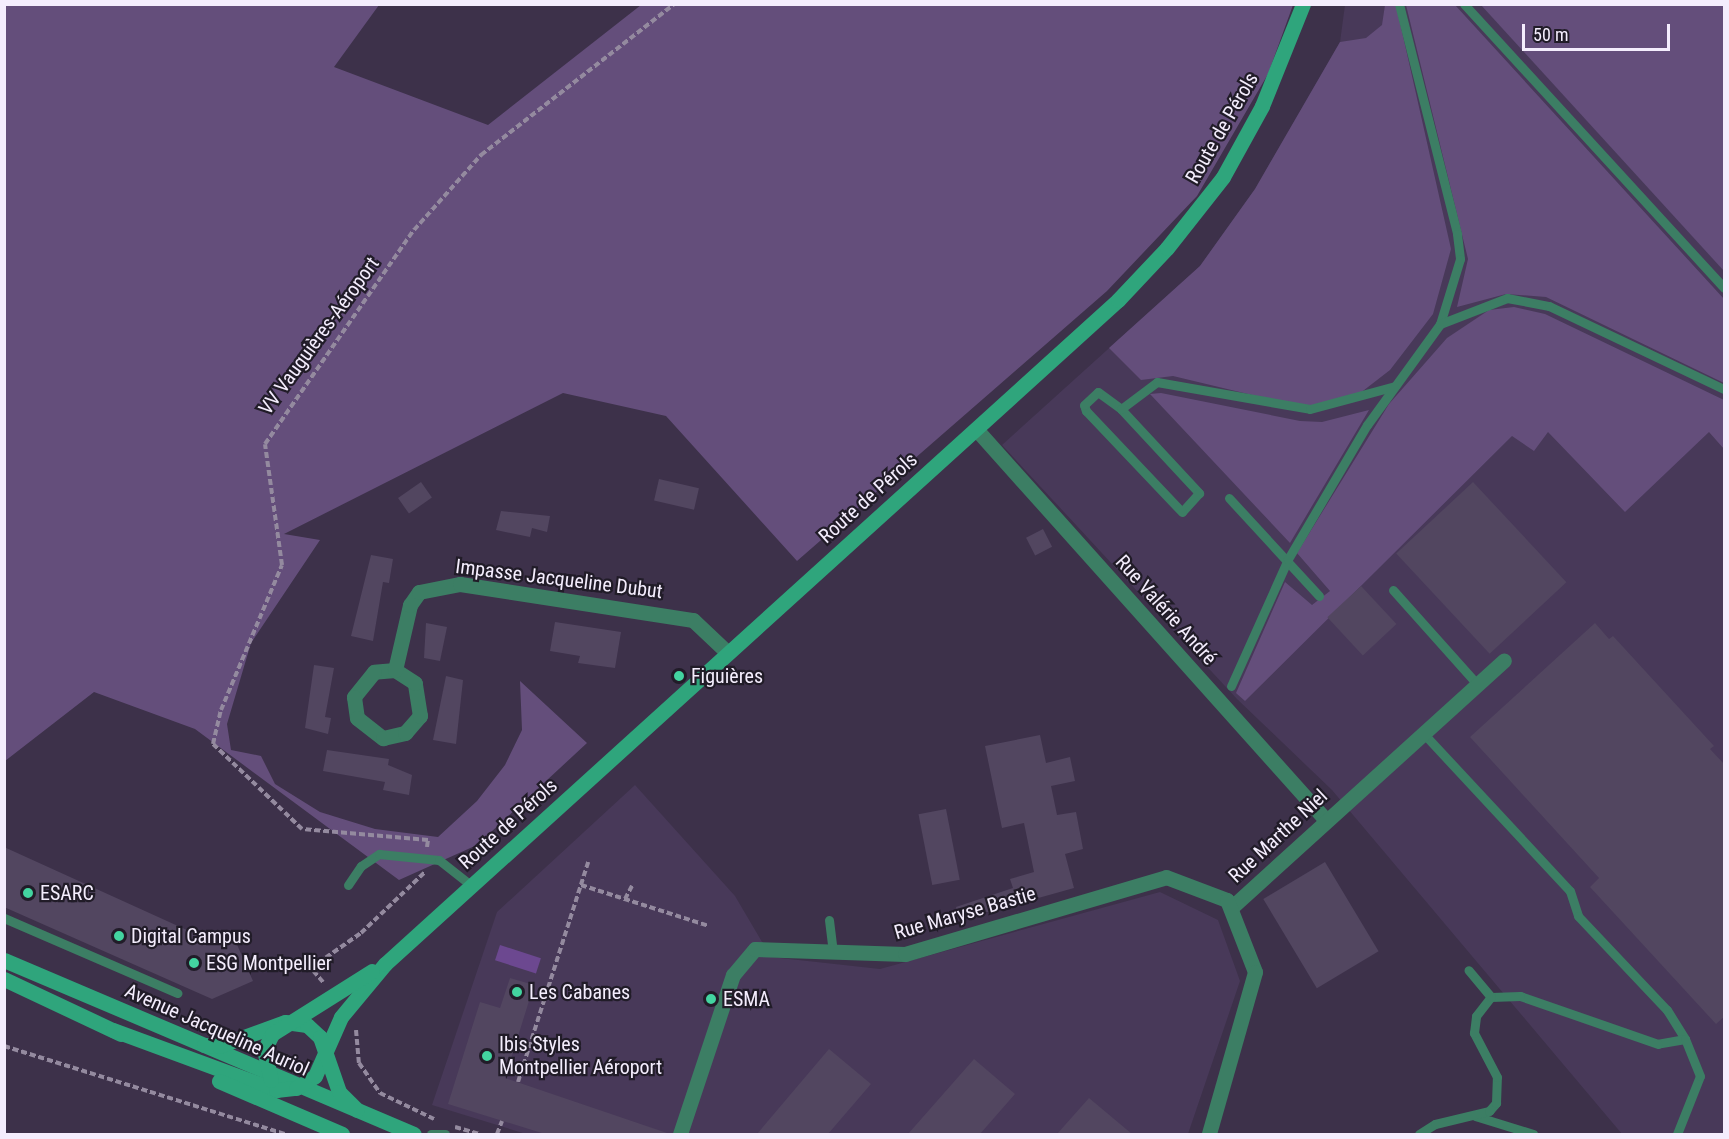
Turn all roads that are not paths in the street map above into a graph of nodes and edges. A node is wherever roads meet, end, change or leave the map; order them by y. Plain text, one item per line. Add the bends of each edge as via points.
1 (1303, 4) edge
2 (1399, 4) edge
3 (1464, 4) edge
4 (1725, 288) edge
5 (1440, 324) junction
6 (1395, 386) junction
7 (1725, 389) edge
8 (1121, 409) junction
9 (976, 429) junction
10 (1229, 498) dead end
11 (1288, 560) junction
12 (1393, 590) dead end
13 (1318, 596) dead end
14 (728, 653) junction
15 (1504, 660) dead end
16 (395, 670) junction
17 (1477, 684) junction
18 (1231, 686) dead end
19 (1424, 734) junction
20 (1325, 819) junction
21 (348, 885) dead end
22 (472, 886) junction
23 (1232, 907) junction
24 (4, 918) edge
25 (829, 920) dead end
26 (833, 953) junction
27 (4, 960) edge
28 (385, 964) junction
29 (1468, 970) dead end
30 (4, 980) edge
31 (177, 993) dead end
32 (1491, 997) junction
33 (285, 1022) junction
34 (113, 1030) junction
35 (1685, 1039) junction
36 (191, 1042) junction
37 (326, 1057) junction
38 (269, 1076) junction
39 (296, 1088) junction
40 (279, 1095) junction
41 (364, 1115) junction
42 (1475, 1116) junction
43 (304, 1120) junction
44 (342, 1134) edge
45 (414, 1134) edge
46 (431, 1134) edge
47 (445, 1134) edge
48 (680, 1134) edge
49 (1209, 1134) edge
50 (1419, 1134) edge
51 (1533, 1134) edge
52 (1677, 1134) edge

1 - 9 street, Route de Pérols via 1267,97 1223,177 1118,300
2 - 5 lane via 1457,234 1460,259
3 - 4 lane
5 - 6 lane
5 - 7 lane via 1507,298 1549,306
6 - 8 lane via 1310,410 1157,382
6 - 11 lane
8 - 8 lane via 1199,493 1182,512 1084,405 1102,392
9 - 14 street, Route de Pérols
9 - 20 street, Rue Valérie André
10 - 11 lane
11 - 13 lane
11 - 18 lane
12 - 17 lane
14 - 16 street, Impasse Jacqueline Dubut via 693,620 460,584 437,585 415,598
14 - 22 street, Route de Pérols
15 - 17 street, Rue Marthe Niel
16 - 16 street via 374,672 354,697 357,718 383,738 414,726 422,704 415,683
17 - 19 street, Rue Marthe Niel
19 - 20 street, Rue Marthe Niel
19 - 35 lane via 1570,891 1578,916 1667,1010
20 - 23 street, Rue Marthe Niel
21 - 22 lane via 369,858 379,854 447,863
22 - 28 street, Route de Pérols
23 - 26 street, Rue Maryse Bastie via 1204,889 1166,877 905,954
23 - 49 street, Rue Marthe Niel via 1255,980
24 - 31 lane
25 - 26 lane
26 - 48 street, Rue Maryse Bastie via 768,947 742,960 726,992
27 - 36 street, Avenue Jacqueline Auriol
28 - 33 street, Route de Pérols
28 - 37 street, Route de Pérols via 341,1017
29 - 32 lane
30 - 34 street
32 - 35 lane via 1520,996 1658,1044
32 - 42 lane via 1476,1016 1474,1033 1497,1077 1499,1092 1489,1111
33 - 36 street via 219,1047
33 - 37 street via 315,1030
33 - 38 street via 267,1042
34 - 40 street
34 - 43 street
35 - 52 lane via 1700,1076
36 - 38 street, Avenue Jacqueline Auriol
37 - 39 street via 315,1076
37 - 41 street via 339,1092
38 - 39 street, Avenue Jacqueline Auriol
38 - 40 street
39 - 40 street
39 - 41 street, Avenue Jacqueline Auriol
40 - 43 street
41 - 45 street, Avenue Jacqueline Auriol
42 - 50 lane via 1435,1124
42 - 51 lane
43 - 44 street
46 - 47 lane

